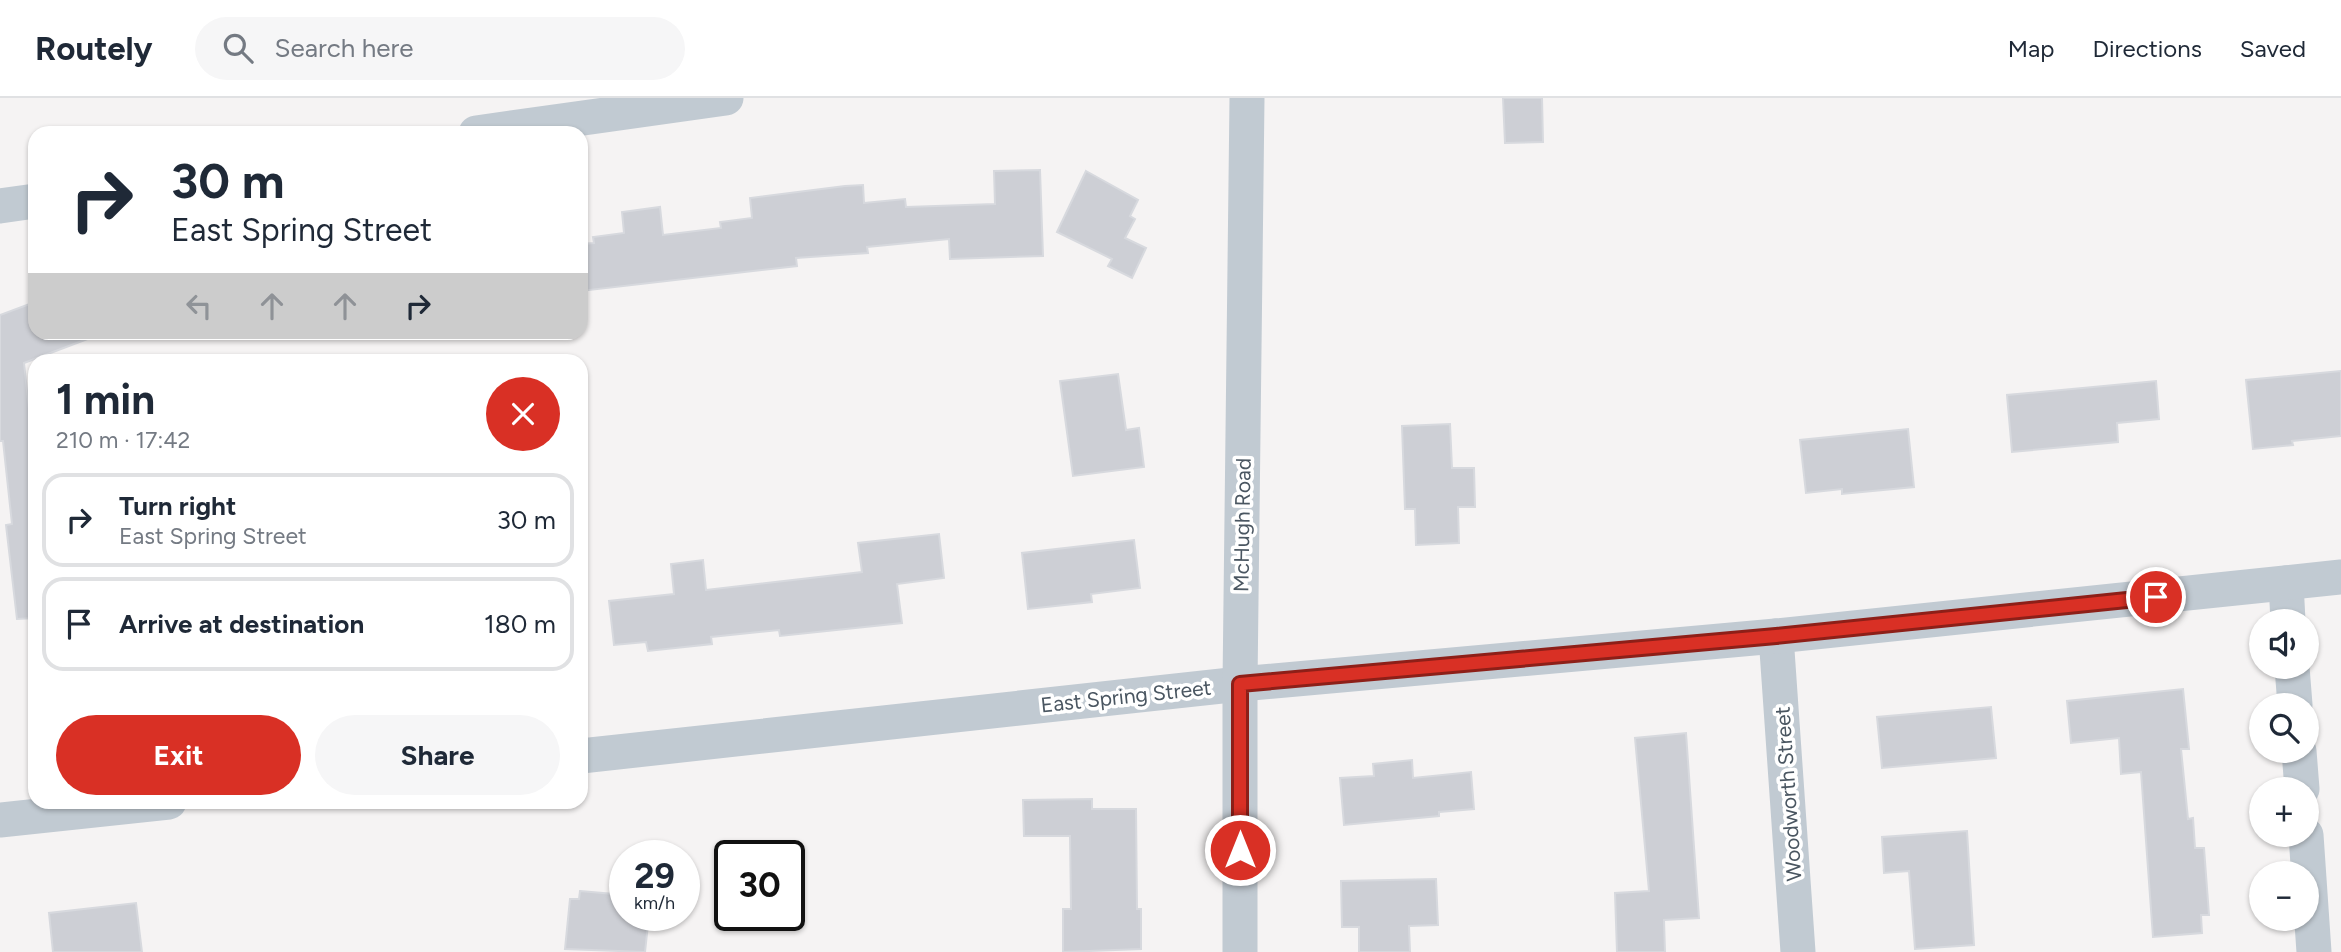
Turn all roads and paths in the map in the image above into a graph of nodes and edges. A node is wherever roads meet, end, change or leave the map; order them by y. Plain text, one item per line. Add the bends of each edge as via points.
1 (726, 98) edge
2 (1247, 98) edge
3 (526, 126) edge
4 (28, 202) edge
5 (0, 206) edge
6 (2341, 577) edge
7 (2286, 583) junction
8 (2287, 609) edge
9 (1776, 636) junction
10 (1240, 684) junction
11 (588, 755) edge
12 (103, 809) edge
13 (0, 820) edge
14 (2307, 847) edge
15 (1240, 952) edge
16 (1798, 952) edge
17 (2314, 952) edge

1 - 3 street
2 - 10 street, McHugh Road
4 - 5 street
6 - 7 street, East Spring Street
7 - 8 street
7 - 9 street, East Spring Street
9 - 10 street, East Spring Street
9 - 16 street, Woodworth Street
10 - 11 street, East Spring Street
10 - 15 street, McHugh Road
12 - 13 street
14 - 17 street

